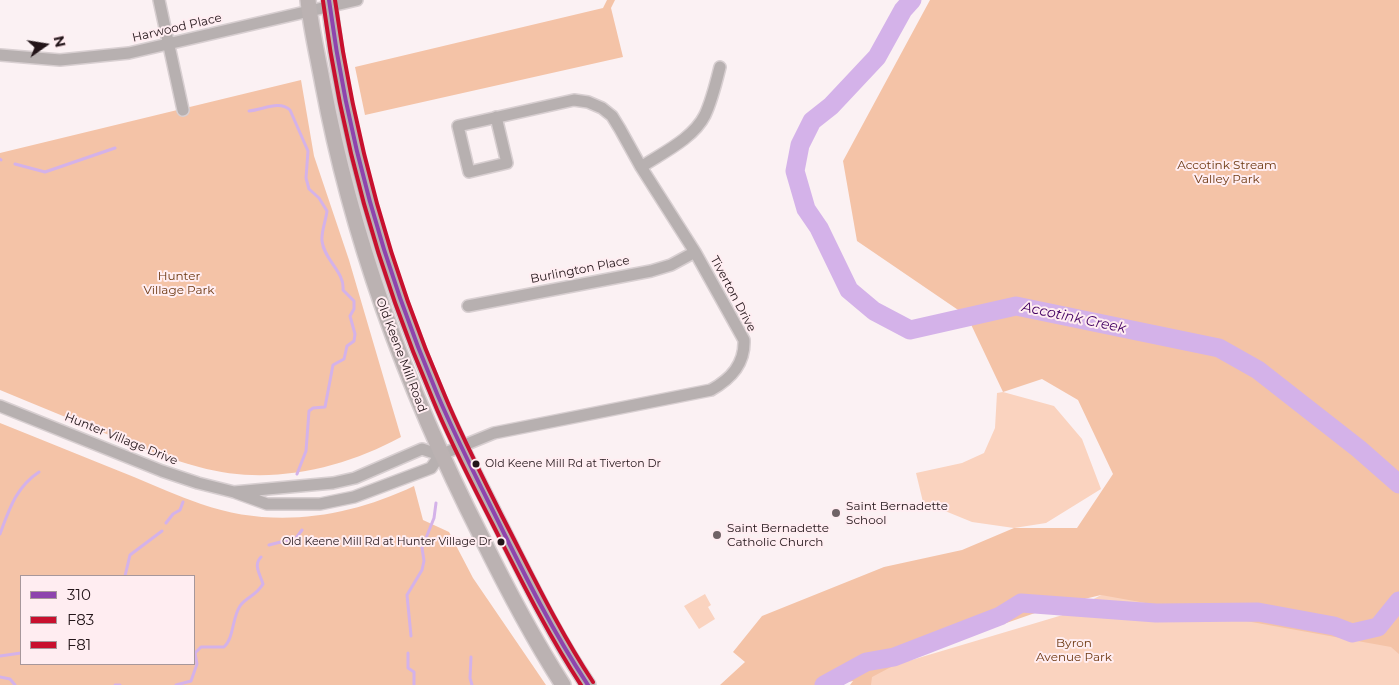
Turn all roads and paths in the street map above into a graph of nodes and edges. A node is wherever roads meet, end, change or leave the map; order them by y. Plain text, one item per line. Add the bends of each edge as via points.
1 (159, 0) edge
2 (357, 0) edge
3 (329, 4) edge
4 (309, 5) edge
5 (168, 44) junction
6 (0, 55) edge
7 (720, 66) dead end
8 (183, 110) dead end
9 (496, 117) junction
10 (641, 167) junction
11 (695, 252) junction
12 (468, 306) dead end
13 (0, 406) edge
14 (461, 448) junction
15 (440, 455) junction
16 (234, 492) junction
17 (563, 685) edge
18 (588, 685) edge

1 - 5 street
2 - 3 street, Harwood Place
3 - 4 street, Harwood Place
3 - 14 main road, Old Keene Mill Road via 344,98 363,181 394,283
4 - 5 street, Harwood Place
4 - 15 main road, Old Keene Mill Road via 331,124 363,250 382,309
5 - 6 street, Harwood Place via 82,59
5 - 8 street
7 - 10 street via 712,98 700,124 683,140
9 - 9 street, Tiverton Drive via 458,126 469,172 507,163
9 - 10 street, Tiverton Drive via 574,100 588,102 612,116
10 - 11 street, Tiverton Drive
11 - 12 street, Burlington Place via 651,271
11 - 14 street, Tiverton Drive via 744,340 744,351 731,377 711,390 494,433
13 - 16 street, Hunter Village Drive via 162,471
14 - 15 street, Hunter Village Drive
14 - 18 main road, Old Keene Mill Road via 533,590
15 - 16 street, Hunter Village Drive via 422,449 355,478
15 - 16 street, Hunter Village Drive via 431,468 404,480 354,497 320,504 267,504
15 - 17 main road, Old Keene Mill Road via 510,595

